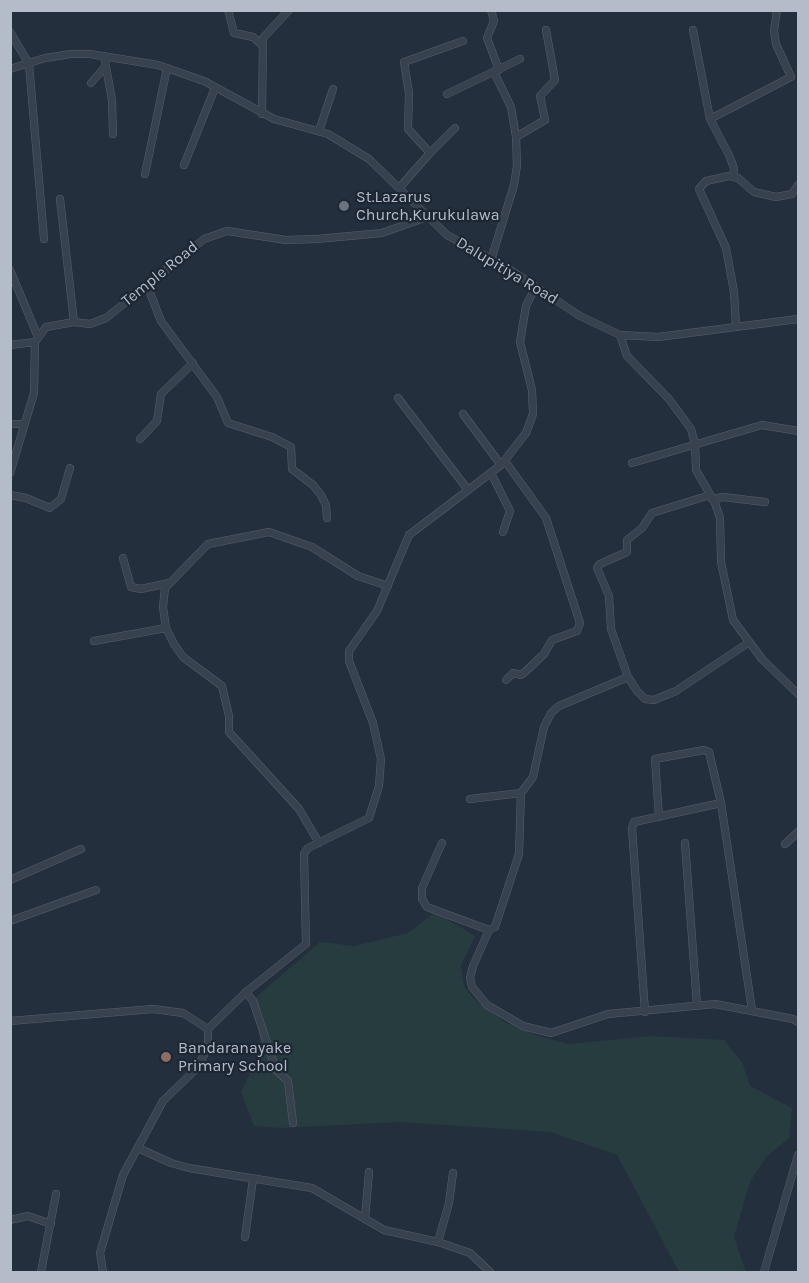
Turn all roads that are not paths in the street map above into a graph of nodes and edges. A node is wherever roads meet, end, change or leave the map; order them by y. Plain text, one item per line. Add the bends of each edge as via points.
1 (228, 10) edge
2 (288, 10) edge
3 (491, 10) edge
4 (777, 10) edge
5 (546, 30) dead end
6 (693, 30) dead end
7 (10, 32) edge
8 (463, 41) dead end
9 (262, 45) junction
10 (104, 56) junction
11 (520, 59) dead end
12 (29, 64) junction
13 (104, 68) junction
14 (167, 68) junction
15 (10, 69) edge
16 (497, 71) junction
17 (91, 83) dead end
18 (215, 88) junction
19 (333, 89) dead end
20 (447, 94) dead end
21 (262, 114) junction
22 (710, 119) junction
23 (455, 128) dead end
24 (319, 131) junction
25 (113, 134) dead end
26 (516, 137) junction
27 (430, 153) junction
28 (184, 165) dead end
29 (145, 174) dead end
30 (733, 177) junction
31 (798, 185) edge
32 (399, 187) junction
33 (60, 199) dead end
34 (427, 217) junction
35 (44, 239) dead end
36 (491, 260) junction
37 (10, 270) edge
38 (147, 285) junction
39 (535, 288) junction
40 (798, 319) edge
41 (74, 322) junction
42 (736, 326) junction
43 (621, 335) junction
44 (36, 339) junction
45 (10, 345) edge
46 (193, 363) junction
47 (398, 398) dead end
48 (463, 414) dead end
49 (10, 424) edge
50 (23, 424) junction
51 (798, 431) edge
52 (140, 439) dead end
53 (695, 444) junction
54 (13, 460) edge
55 (503, 463) junction
56 (632, 463) dead end
57 (70, 468) dead end
58 (10, 473) edge
59 (491, 473) junction
60 (468, 490) junction
61 (10, 495) edge
62 (711, 497) junction
63 (765, 502) dead end
64 (327, 518) dead end
65 (503, 532) dead end
66 (123, 558) dead end
67 (168, 583) junction
68 (388, 586) junction
69 (166, 628) junction
70 (94, 641) dead end
71 (748, 643) junction
72 (628, 677) junction
73 (506, 680) dead end
74 (798, 694) edge
75 (521, 793) junction
76 (470, 799) dead end
77 (721, 803) junction
78 (658, 817) junction
79 (798, 832) edge
80 (319, 843) junction
81 (442, 843) dead end
82 (685, 843) dead end
83 (785, 844) dead end
84 (81, 849) dead end
85 (10, 880) edge
86 (96, 890) dead end
87 (10, 921) edge
88 (489, 930) junction
89 (246, 992) junction
90 (697, 1005) junction
91 (752, 1010) junction
92 (645, 1012) junction
93 (10, 1021) edge
94 (798, 1022) edge
95 (208, 1029) junction
96 (293, 1123) dead end
97 (138, 1148) junction
98 (798, 1155) edge
99 (369, 1173) dead end
100 (453, 1173) dead end
101 (253, 1179) junction
102 (56, 1194) dead end
103 (365, 1219) junction
104 (10, 1220) edge
105 (51, 1224) junction
106 (245, 1237) dead end
107 (438, 1242) junction
108 (41, 1272) edge
109 (103, 1272) edge
110 (490, 1272) edge
111 (764, 1272) edge

1 - 9 street via 234,33 253,37
2 - 9 street via 267,31
3 - 16 street via 494,21 487,38
4 - 22 street via 776,44 791,77
5 - 26 street via 555,80 540,96 545,120
6 - 22 street
7 - 12 street
8 - 27 street via 404,62 409,93 408,129
9 - 21 street
10 - 12 street, Dalupitiya Road via 71,54
10 - 13 street
10 - 14 street, Dalupitiya Road
11 - 16 street
12 - 15 street, Dalupitiya Road
12 - 35 street
13 - 17 street
13 - 25 street via 112,100
14 - 18 street, Dalupitiya Road
14 - 29 street
16 - 20 street
16 - 26 street via 511,107
18 - 21 street, Dalupitiya Road
18 - 28 street
19 - 24 street
21 - 24 street, Dalupitiya Road
22 - 30 street via 729,155
23 - 27 street
24 - 32 street, Dalupitiya Road via 351,146
26 - 36 street via 514,185
27 - 32 street
30 - 31 street via 754,192 776,197 792,194
30 - 42 street via 706,181 699,189 726,248
32 - 34 street, Dalupitiya Road
33 - 41 street
34 - 36 street, Dalupitiya Road via 447,235
34 - 38 street, Temple Road via 382,233 317,239 278,239 227,231 204,239
36 - 39 street, Dalupitiya Road
37 - 44 street
38 - 41 street, Temple Road via 106,318 90,324
38 - 46 street via 161,321 180,351
39 - 43 street, Dalupitiya Road
39 - 55 street via 526,306 520,342 532,390 533,414 526,433
40 - 42 street, Dalupitiya Road
41 - 44 street, Temple Road via 46,327
42 - 43 street, Dalupitiya Road via 658,337
43 - 53 street via 627,356 669,399 692,429
44 - 45 street
44 - 50 street via 34,393
46 - 52 street via 161,394 157,421
46 - 64 street via 217,397 228,423 291,447 292,470 321,495
47 - 60 street
48 - 55 street
49 - 50 street
50 - 54 street
51 - 53 street via 762,425
53 - 56 street
53 - 62 street via 696,470
54 - 58 street
55 - 59 street
55 - 73 street via 546,518 580,618 577,631 552,640 525,672 513,673
57 - 61 street via 61,499 50,508
59 - 60 street
59 - 65 street via 510,511
60 - 68 street via 410,535
62 - 63 street
62 - 71 street via 720,518 727,599 733,620
62 - 72 street via 652,513 627,540 627,552 597,568 609,596 611,629
66 - 67 street via 131,587 141,589
67 - 68 street via 208,544 269,532 312,547 358,576
67 - 69 street via 162,607
68 - 80 street via 377,611 349,651 381,759 379,786 369,818
69 - 70 street
69 - 80 street via 183,657 222,686 229,732 299,809
71 - 72 street via 660,699 645,699
71 - 74 street
72 - 75 street via 551,713 533,777
75 - 76 street
75 - 88 street via 519,854 495,927
77 - 78 street
77 - 78 street via 709,752 655,759
77 - 91 street
78 - 92 street via 634,822 632,828
79 - 83 street
80 - 89 street via 308,848 302,863 306,944
81 - 88 street via 422,888 422,899 427,907
82 - 90 street
84 - 85 street
86 - 87 street
88 - 92 street via 473,966 472,987 487,1005 523,1026 551,1033 608,1014
89 - 95 street
89 - 96 street via 253,1001 276,1071 288,1081
90 - 91 street
90 - 92 street
91 - 94 street
93 - 95 street via 153,1009 183,1013
95 - 97 street via 206,1048 196,1069 163,1101
97 - 101 street via 171,1163
97 - 109 street via 123,1176 100,1253
98 - 111 street
99 - 103 street
100 - 107 street
101 - 103 street via 312,1188
101 - 106 street
102 - 105 street
103 - 107 street via 384,1230
104 - 105 street via 28,1216
105 - 108 street
107 - 110 street via 470,1253

